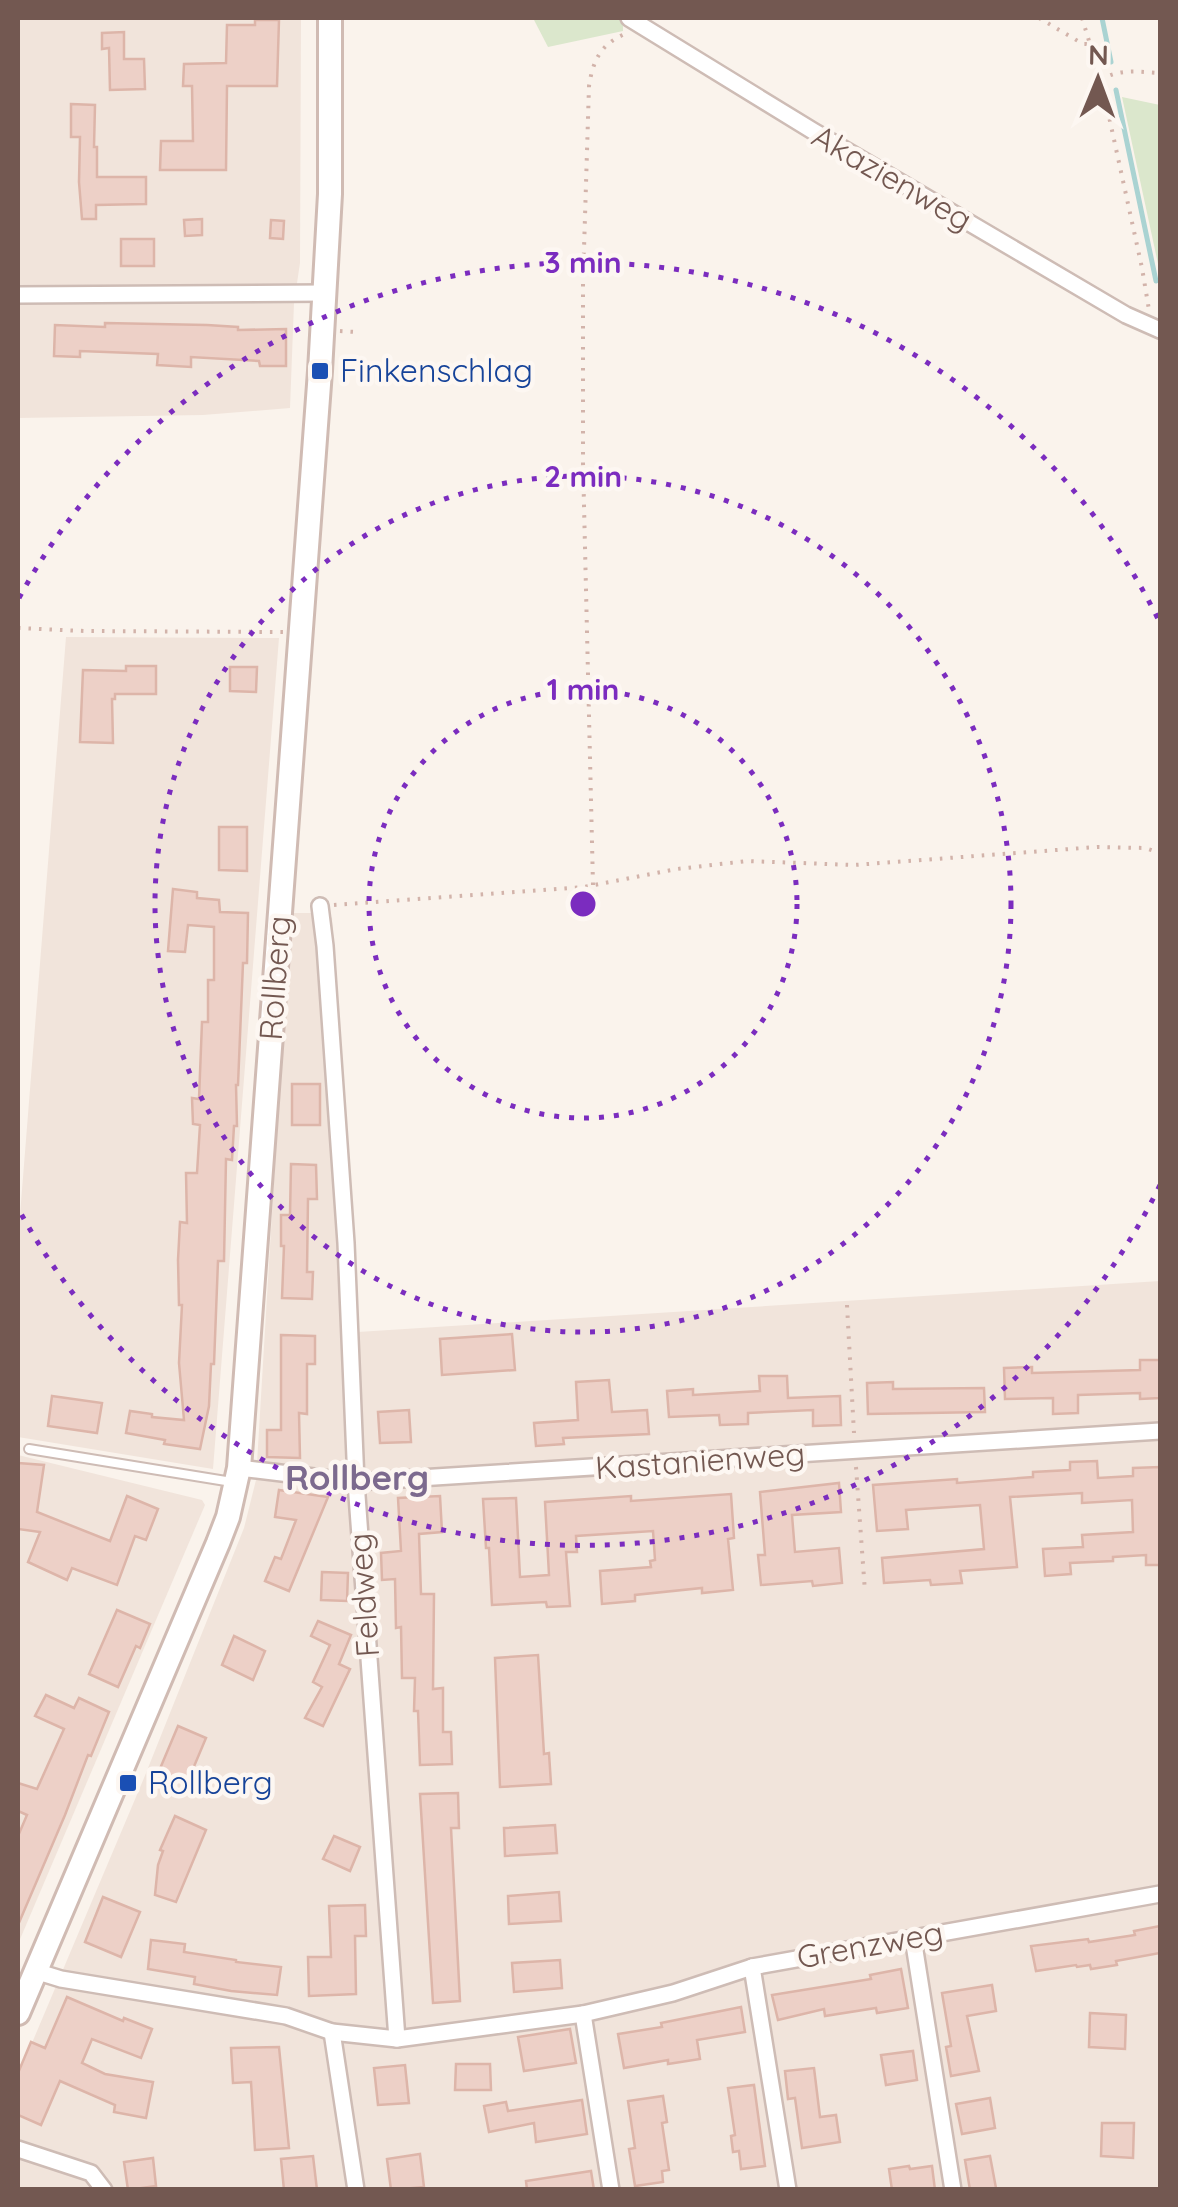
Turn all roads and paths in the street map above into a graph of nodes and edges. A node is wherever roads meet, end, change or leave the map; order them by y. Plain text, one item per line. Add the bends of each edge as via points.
1 (330, 18) edge
2 (1039, 18) edge
3 (1082, 18) edge
4 (636, 22) edge
5 (1089, 44) junction
6 (1160, 74) edge
7 (1101, 80) junction
8 (324, 293) junction
9 (18, 295) edge
10 (1156, 329) edge
11 (18, 628) edge
12 (301, 632) junction
13 (1160, 852) edge
14 (593, 885) junction
15 (320, 906) joint
16 (1160, 1431) edge
17 (29, 1449) dead end
18 (238, 1475) junction
19 (356, 1482) junction
20 (1160, 1894) edge
21 (912, 1938) junction
22 (752, 1966) junction
23 (28, 1977) edge
24 (18, 2013) edge
25 (583, 2014) junction
26 (332, 2032) junction
27 (397, 2039) junction
28 (18, 2149) edge
29 (104, 2190) edge
30 (356, 2190) edge
31 (611, 2190) edge
32 (788, 2190) edge
33 (953, 2190) edge

1 - 8 main road, Rollberg
2 - 5 path
3 - 5 path
4 - 10 street, Akazienweg
4 - 14 path via 600,50 589,86 583,427
5 - 7 path
6 - 7 path via 1111,73
7 - 10 path
8 - 9 street
8 - 12 main road, Rollberg
11 - 12 path
12 - 18 main road, Rollberg
13 - 14 path via 1097,847 854,865 747,862
14 - 15 path
15 - 19 street, Feldweg
16 - 19 street, Kastanienweg
17 - 18 lane
18 - 19 street, Kastanienweg
18 - 23 main road, Rollberg via 218,1543
19 - 27 street, Feldweg
20 - 21 street, Grenzweg
21 - 22 street, Grenzweg
21 - 33 street
22 - 25 street, Grenzweg
22 - 32 street
23 - 24 main road, Rollberg
23 - 26 street via 286,2016
25 - 27 street, Grenzweg
25 - 31 street
26 - 27 street
26 - 30 street
28 - 29 street via 91,2172

